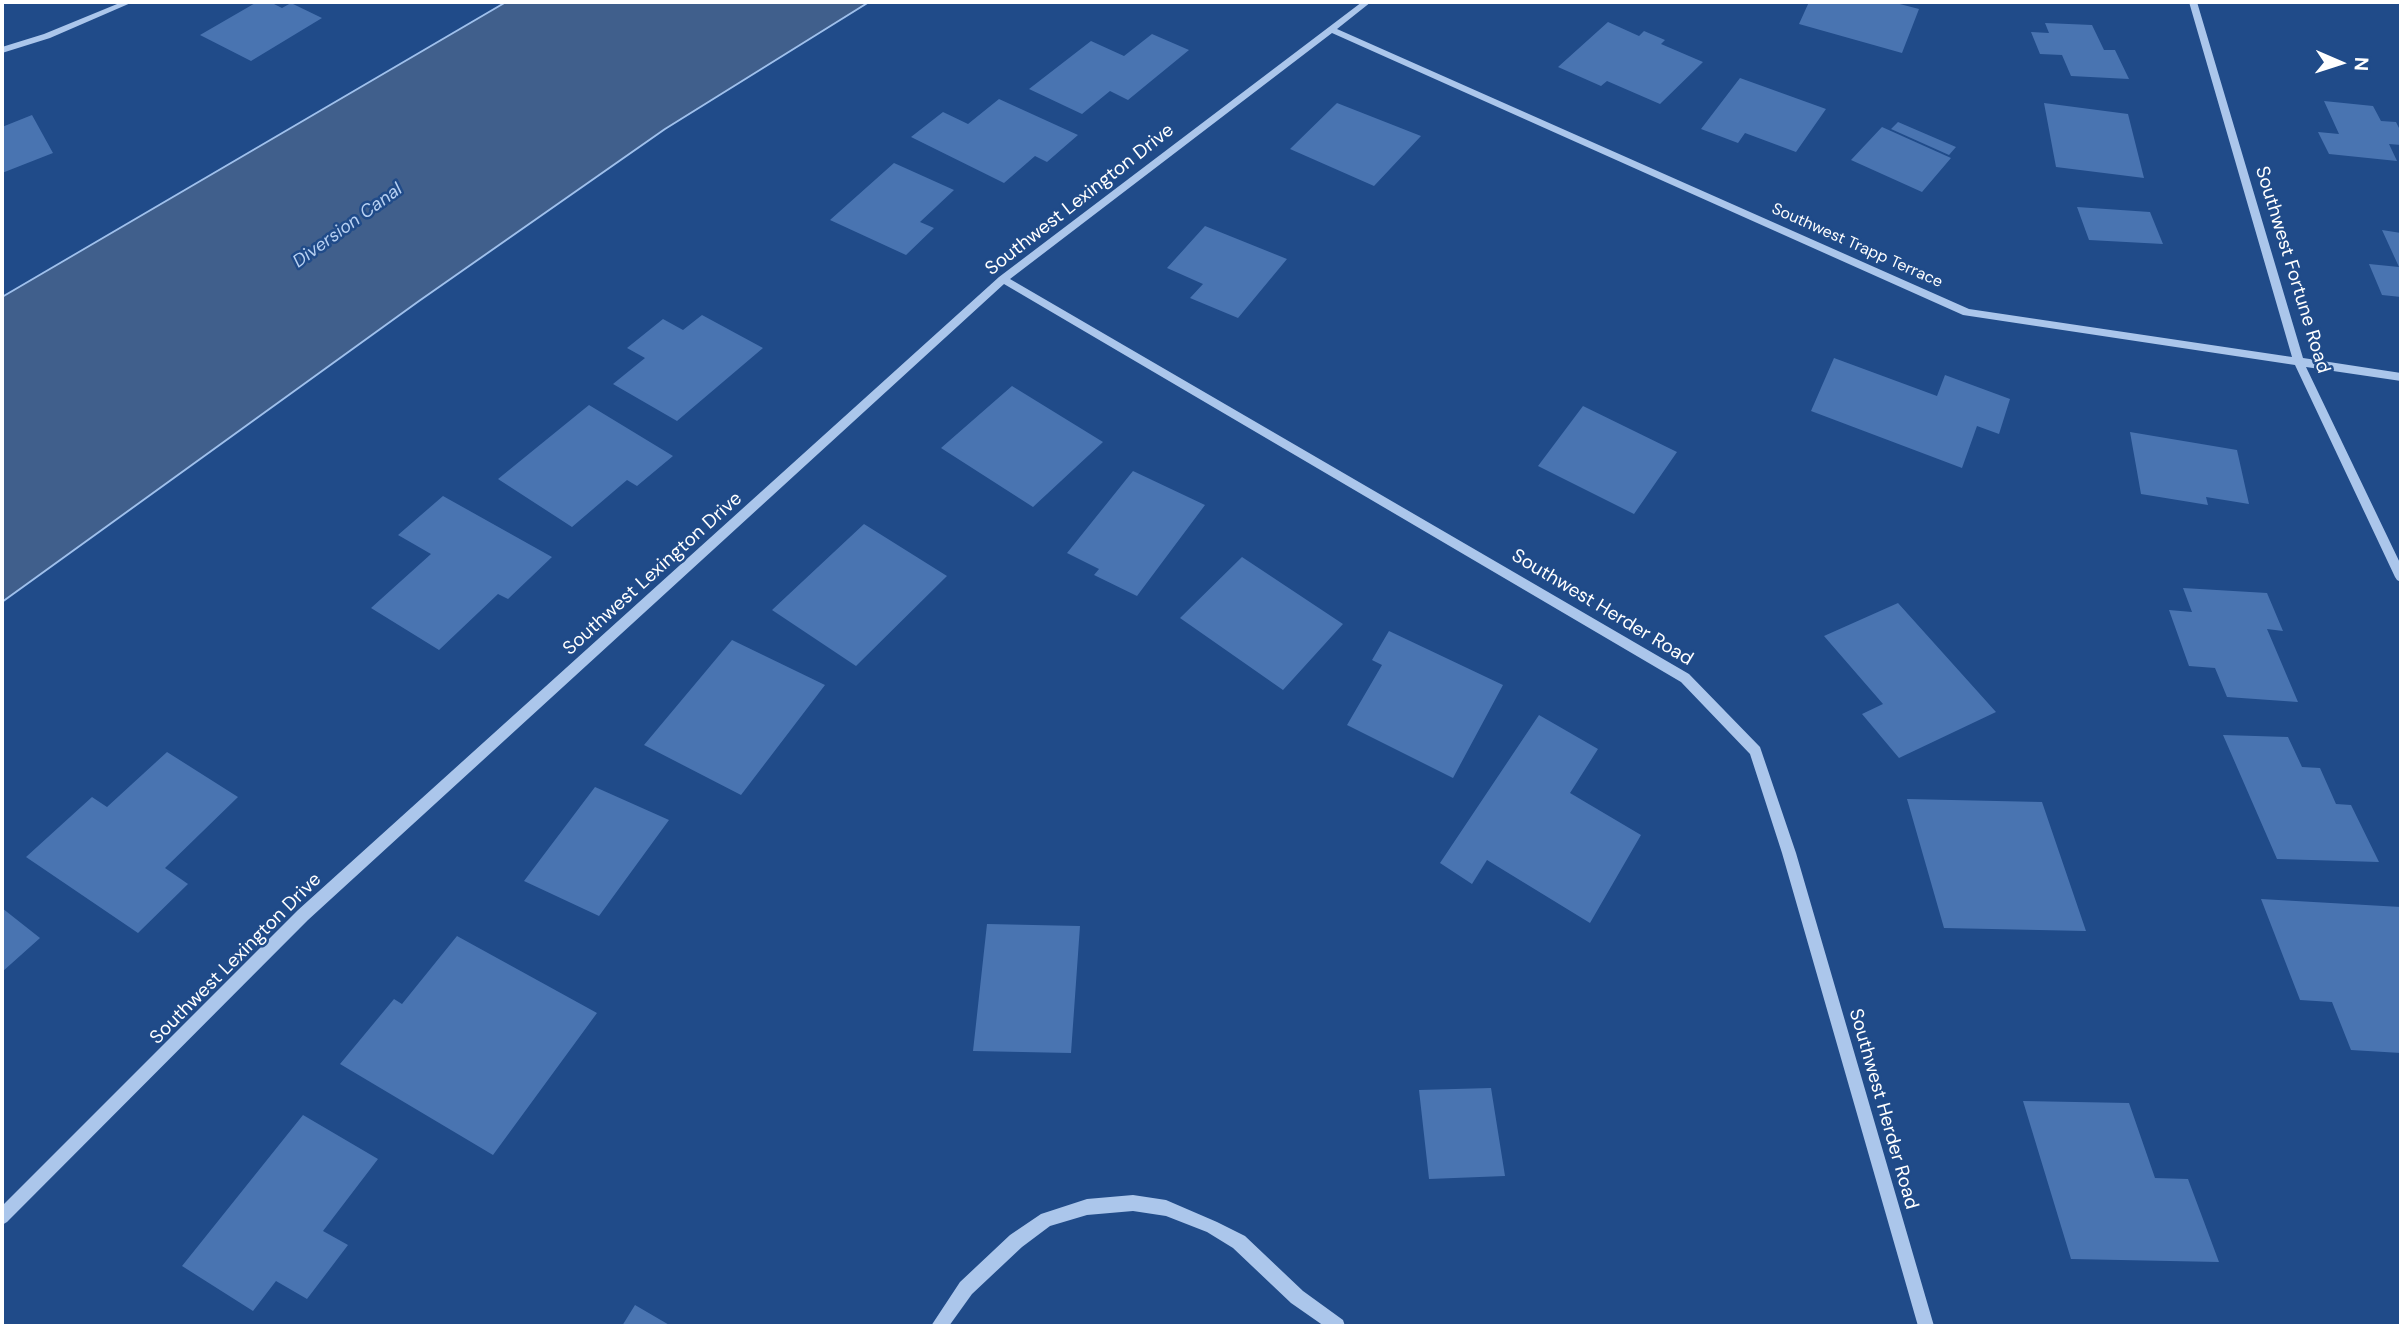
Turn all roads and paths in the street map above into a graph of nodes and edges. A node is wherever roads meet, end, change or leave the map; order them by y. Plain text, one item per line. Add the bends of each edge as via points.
1 (129, 2) edge
2 (1367, 2) edge
3 (2193, 2) edge
4 (1332, 30) junction
5 (2, 50) edge
6 (1003, 279) junction
7 (2299, 363) junction
8 (2401, 377) edge
9 (2401, 577) edge
10 (2, 1217) edge
11 (939, 1326) edge
12 (1337, 1326) edge
13 (1926, 1326) edge

1 - 5 street
2 - 4 street, Southwest Lexington Drive
3 - 7 street, Southwest Fortune Road
4 - 6 street, Southwest Lexington Drive
4 - 7 street, Southwest Trapp Terrace via 1967,312
6 - 10 street, Southwest Lexington Drive via 303,915
6 - 13 street, Southwest Herder Road via 1685,678 1755,751 1789,853
7 - 8 street, Southwest Trapp Terrace
7 - 9 street, Southwest Fortune Road
11 - 12 street via 966,1288 1046,1219 1087,1207 1133,1203 1166,1208 1239,1242 1297,1297

